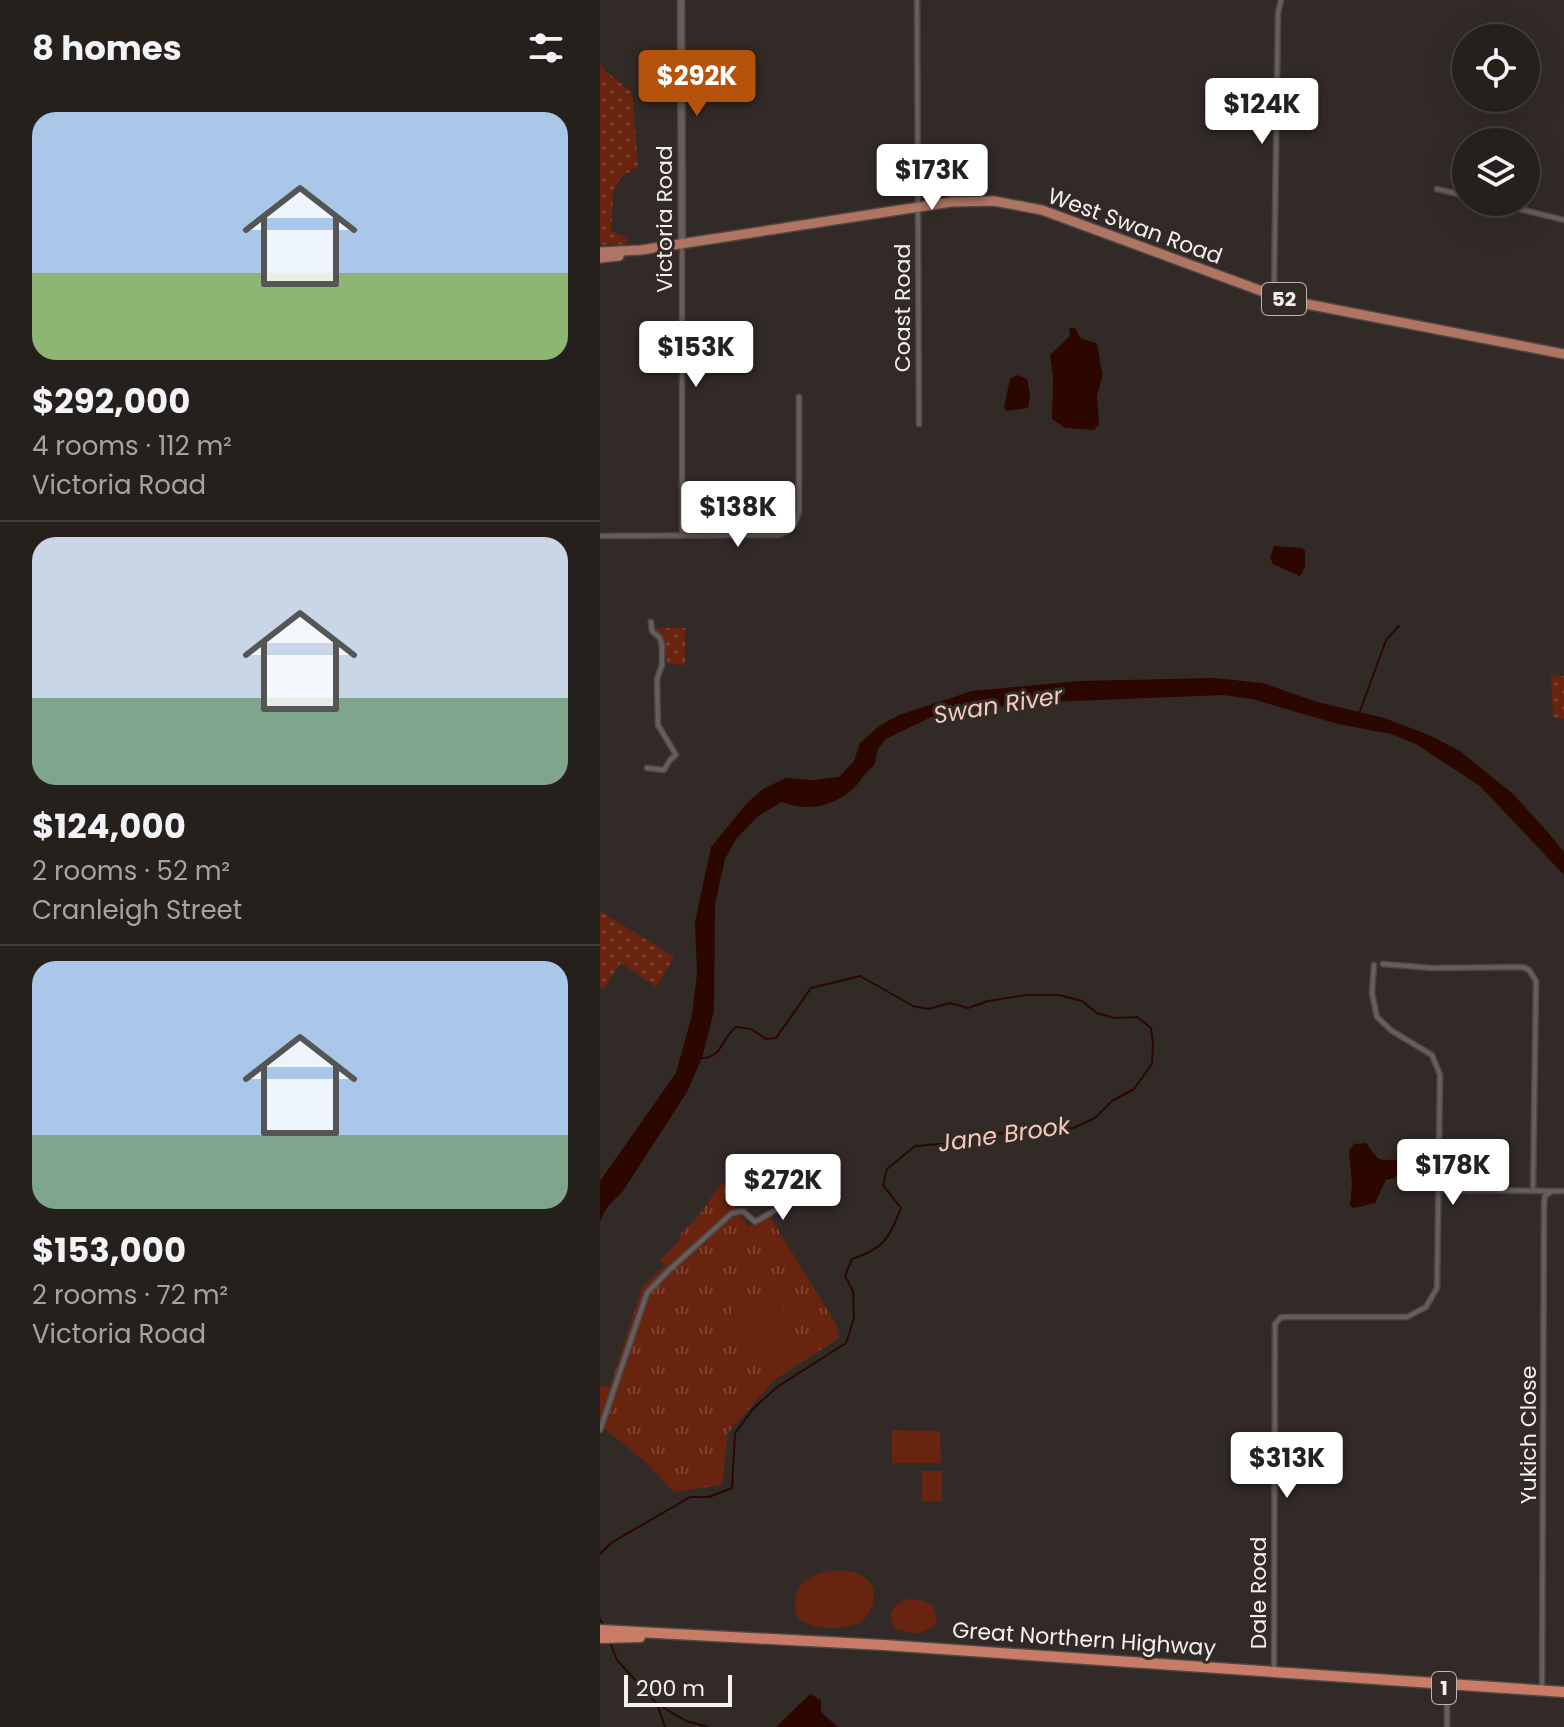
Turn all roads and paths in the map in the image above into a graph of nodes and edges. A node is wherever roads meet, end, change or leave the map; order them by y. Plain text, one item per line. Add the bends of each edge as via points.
1 (681, 0) edge
2 (917, 0) edge
3 (1281, 0) edge
4 (1437, 189) dead end
5 (1452, 193) edge
6 (918, 207) junction
7 (1540, 214) edge
8 (1564, 220) edge
9 (682, 244) junction
10 (641, 250) junction
11 (600, 252) edge
12 (600, 258) edge
13 (1273, 296) junction
14 (1564, 354) edge
15 (799, 397) dead end
16 (919, 424) dead end
17 (682, 535) junction
18 (600, 536) edge
19 (651, 622) dead end
20 (647, 768) dead end
21 (1383, 964) dead end
22 (1374, 965) dead end
23 (1439, 1190) junction
24 (1533, 1191) junction
25 (1552, 1191) junction
26 (1564, 1191) edge
27 (789, 1195) dead end
28 (600, 1430) edge
29 (604, 1634) edge
30 (1274, 1674) junction
31 (1447, 1686) junction
32 (1542, 1693) junction
33 (1564, 1694) edge
34 (1447, 1727) edge

1 - 9 street, Victoria Road
2 - 6 street, Coast Road
3 - 13 street
4 - 5 street
6 - 9 main road, West Swan Road / 52
6 - 13 main road, West Swan Road / 52 via 994,201 1042,210
6 - 16 street, Coast Road
7 - 8 street
9 - 10 main road, West Swan Road / 52
9 - 17 street, Victoria Road
10 - 11 main road, West Swan Road / 52
10 - 12 main road, West Swan Road / 52
13 - 14 main road, West Swan Road / 52
15 - 17 street via 796,523 779,535
17 - 18 street
19 - 20 street via 662,646 658,725 676,755 664,770
21 - 24 street via 1523,967 1533,975
22 - 23 street via 1377,1017 1432,1055 1440,1075
23 - 24 street
23 - 30 street, Dale Road via 1439,1275 1426,1307 1396,1318 1279,1319 1274,1326
24 - 25 street
25 - 26 street
25 - 32 street, Yukich Close via 1544,1204
27 - 28 street via 755,1222 744,1212 732,1213 649,1290
29 - 30 highway, Great Northern Highway / 1
30 - 31 highway, Great Northern Highway / 1
31 - 32 highway, Great Northern Highway / 1
31 - 34 street
32 - 33 highway, Great Northern Highway / 1

